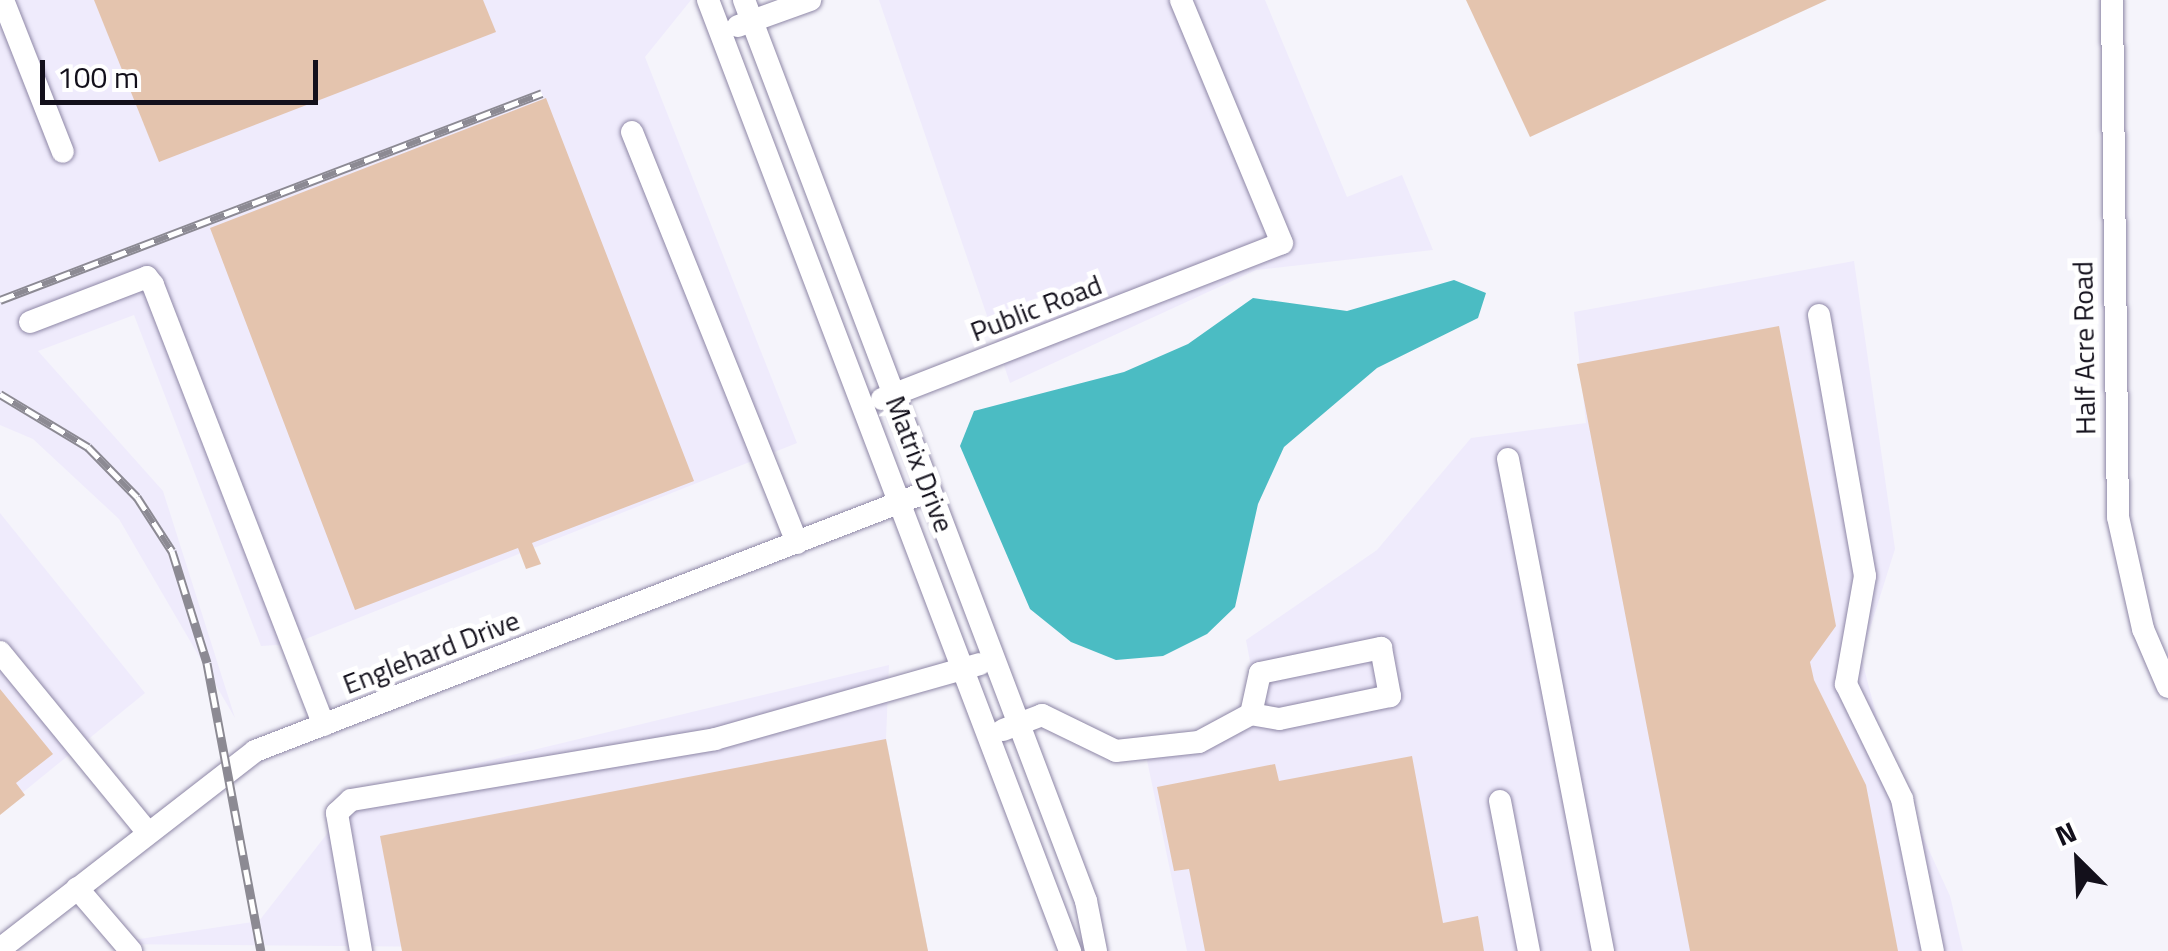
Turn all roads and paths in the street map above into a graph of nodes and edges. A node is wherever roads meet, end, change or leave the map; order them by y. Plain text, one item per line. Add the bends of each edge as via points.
1 (3, 0) edge
2 (708, 0) edge
3 (810, 0) edge
4 (1181, 0) edge
5 (2112, 0) edge
6 (748, 11) edge
7 (721, 32) junction
8 (632, 132) dead end
9 (63, 152) dead end
10 (1818, 316) dead end
11 (30, 322) dead end
12 (896, 394) junction
13 (864, 405) junction
14 (1508, 459) dead end
15 (928, 491) junction
16 (902, 501) junction
17 (797, 544) junction
18 (0, 652) edge
19 (993, 659) junction
20 (966, 669) junction
21 (2168, 687) edge
22 (1251, 714) junction
23 (324, 725) junction
24 (1018, 725) junction
25 (991, 734) junction
26 (1500, 801) dead end
27 (148, 832) junction
28 (77, 888) junction
29 (0, 949) edge
30 (131, 951) edge
31 (361, 951) edge
32 (1070, 951) edge
33 (1096, 951) edge
34 (1529, 951) edge
35 (1603, 951) edge
36 (1932, 951) edge

1 - 9 street
2 - 7 street, Matrix Drive
3 - 6 street
4 - 12 street, Public Road via 1282,244
5 - 21 street, Half Acre Road via 2118,517 2143,629
6 - 7 street
6 - 12 street, Matrix Drive
7 - 13 street, Matrix Drive
8 - 17 street
10 - 36 street via 1865,576 1846,684 1902,800
11 - 23 street via 147,276 154,285
12 - 13 street, Public Road
12 - 15 street, Matrix Drive
13 - 16 street, Matrix Drive
14 - 35 street
15 - 16 street, Englehard Drive
15 - 19 street, Matrix Drive
16 - 17 street, Englehard Drive
16 - 20 street, Matrix Drive
17 - 23 street, Englehard Drive
18 - 27 street
19 - 20 street
19 - 24 street, Matrix Drive
20 - 25 street, Matrix Drive
20 - 31 street via 715,739 351,800 337,814
22 - 22 street via 1260,672 1382,648 1390,696 1279,719
22 - 24 street via 1199,742 1116,751 1059,718
23 - 27 street, Englehard Drive via 255,751
24 - 25 street
24 - 33 street, Matrix Drive
25 - 32 street, Matrix Drive
26 - 34 street
27 - 28 street, Englehard Drive
28 - 29 street, Englehard Drive
28 - 30 street

